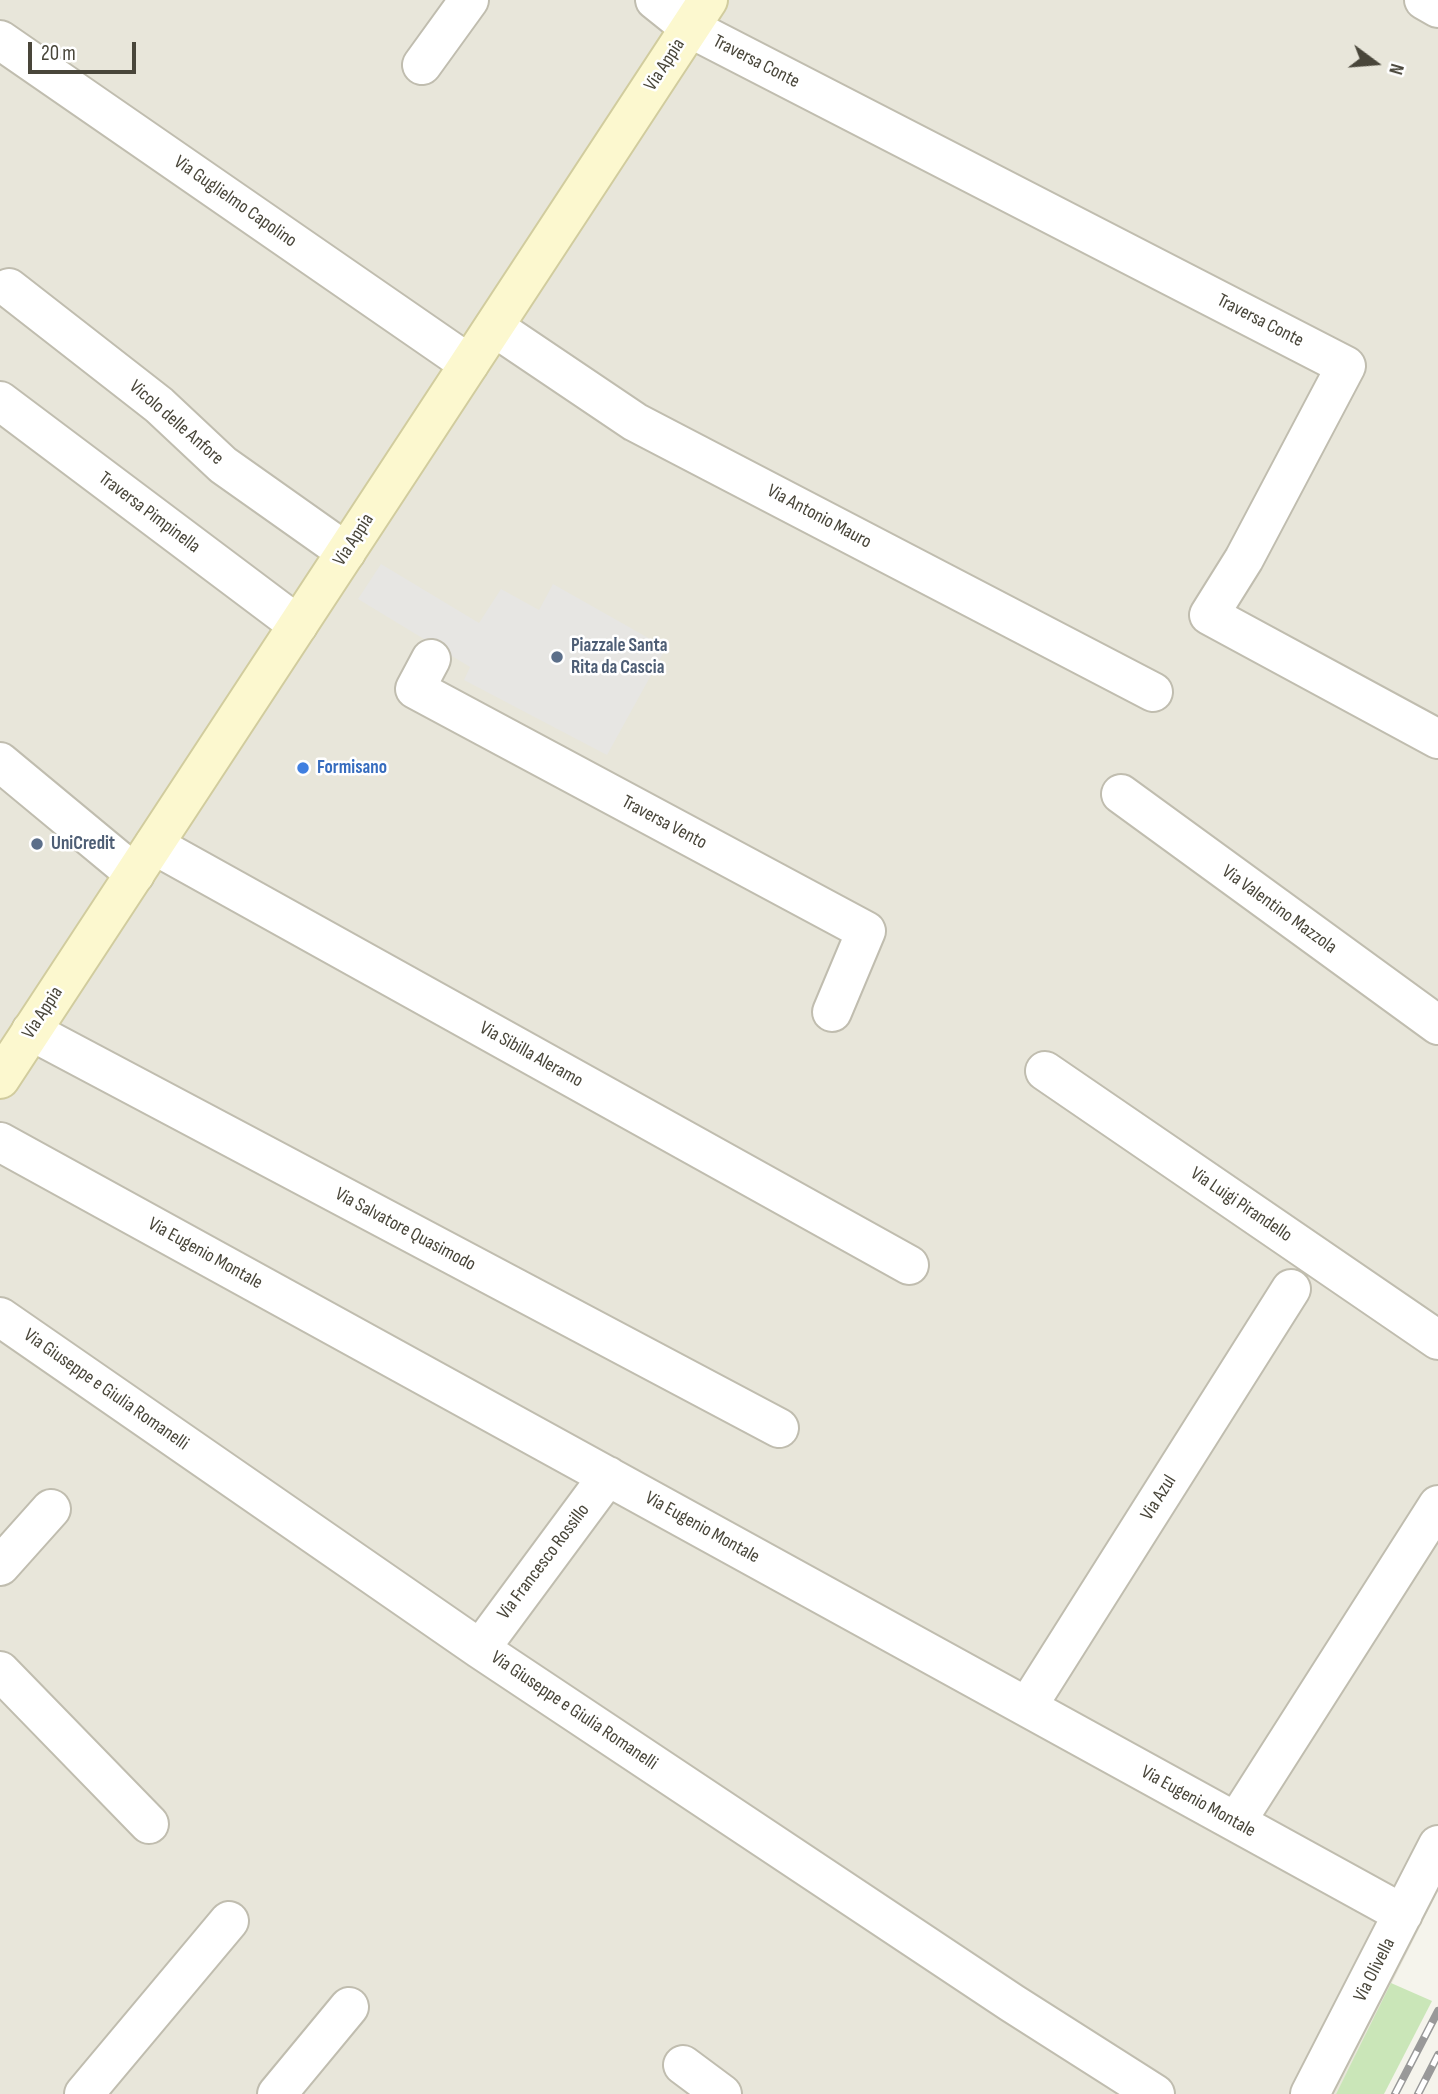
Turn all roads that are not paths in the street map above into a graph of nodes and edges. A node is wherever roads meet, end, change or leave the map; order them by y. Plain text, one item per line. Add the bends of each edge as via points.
1 (469, 0) edge
2 (655, 0) edge
3 (1424, 0) edge
4 (1438, 8) edge
5 (699, 14) edge
6 (0, 40) edge
7 (422, 65) dead end
8 (9, 288) dead end
9 (494, 327) junction
10 (469, 364) junction
11 (0, 401) edge
12 (346, 552) junction
13 (298, 625) junction
14 (430, 659) dead end
15 (1153, 692) dead end
16 (1438, 739) edge
17 (0, 762) edge
18 (1121, 794) dead end
19 (144, 860) junction
20 (832, 1012) dead end
21 (1438, 1025) edge
22 (31, 1031) junction
23 (1045, 1071) dead end
24 (0, 1079) edge
25 (0, 1142) edge
26 (909, 1265) dead end
27 (1291, 1289) dead end
28 (0, 1317) edge
29 (1438, 1340) edge
30 (779, 1428) dead end
31 (608, 1476) junction
32 (1438, 1505) edge
33 (51, 1509) dead end
34 (0, 1566) edge
35 (480, 1649) junction
36 (0, 1671) edge
37 (1027, 1707) junction
38 (1236, 1822) junction
39 (149, 1824) dead end
40 (1438, 1845) edge
41 (1403, 1914) junction
42 (229, 1921) dead end
43 (349, 2007) dead end
44 (683, 2065) dead end
45 (84, 2094) edge
46 (277, 2094) edge
47 (722, 2094) edge
48 (1155, 2094) edge
49 (1310, 2094) edge

1 - 7 street
2 - 5 street
3 - 4 street
5 - 9 main road, Via Appia
5 - 16 street, Traversa Conte via 1346,366 1244,559 1209,615
6 - 10 street, Via Guglielmo Capolino
8 - 12 street, Vicolo delle Anfore via 159,404 223,464
9 - 10 main road, Via Appia
9 - 15 street, Via Antonio Mauro via 635,422
10 - 12 main road, Via Appia
11 - 13 street, Traversa Pimpinella
12 - 13 main road, Via Appia
13 - 19 main road, Via Appia
14 - 20 street, Traversa Vento via 415,689 866,931
17 - 19 street, Via Sibilla Aleramo
18 - 21 street, Via Valentino Mazzola
19 - 22 main road, Via Appia
19 - 26 street, Via Sibilla Aleramo
22 - 24 main road, Via Appia
22 - 30 street, Via Salvatore Quasimodo
23 - 29 street, Via Luigi Pirandello
25 - 31 street, Via Eugenio Montale
27 - 37 street, Via Azul
28 - 35 street, Via Giuseppe e Giulia Romanelli
31 - 35 street, Via Francesco Rossillo
31 - 37 street, Via Eugenio Montale
32 - 38 street
33 - 34 street
35 - 48 street, Via Giuseppe e Giulia Romanelli
36 - 39 street
37 - 38 street, Via Eugenio Montale
38 - 41 street, Via Eugenio Montale
40 - 41 street, Via Olivella
41 - 49 street, Via Olivella
42 - 45 street
43 - 46 street
44 - 47 street

